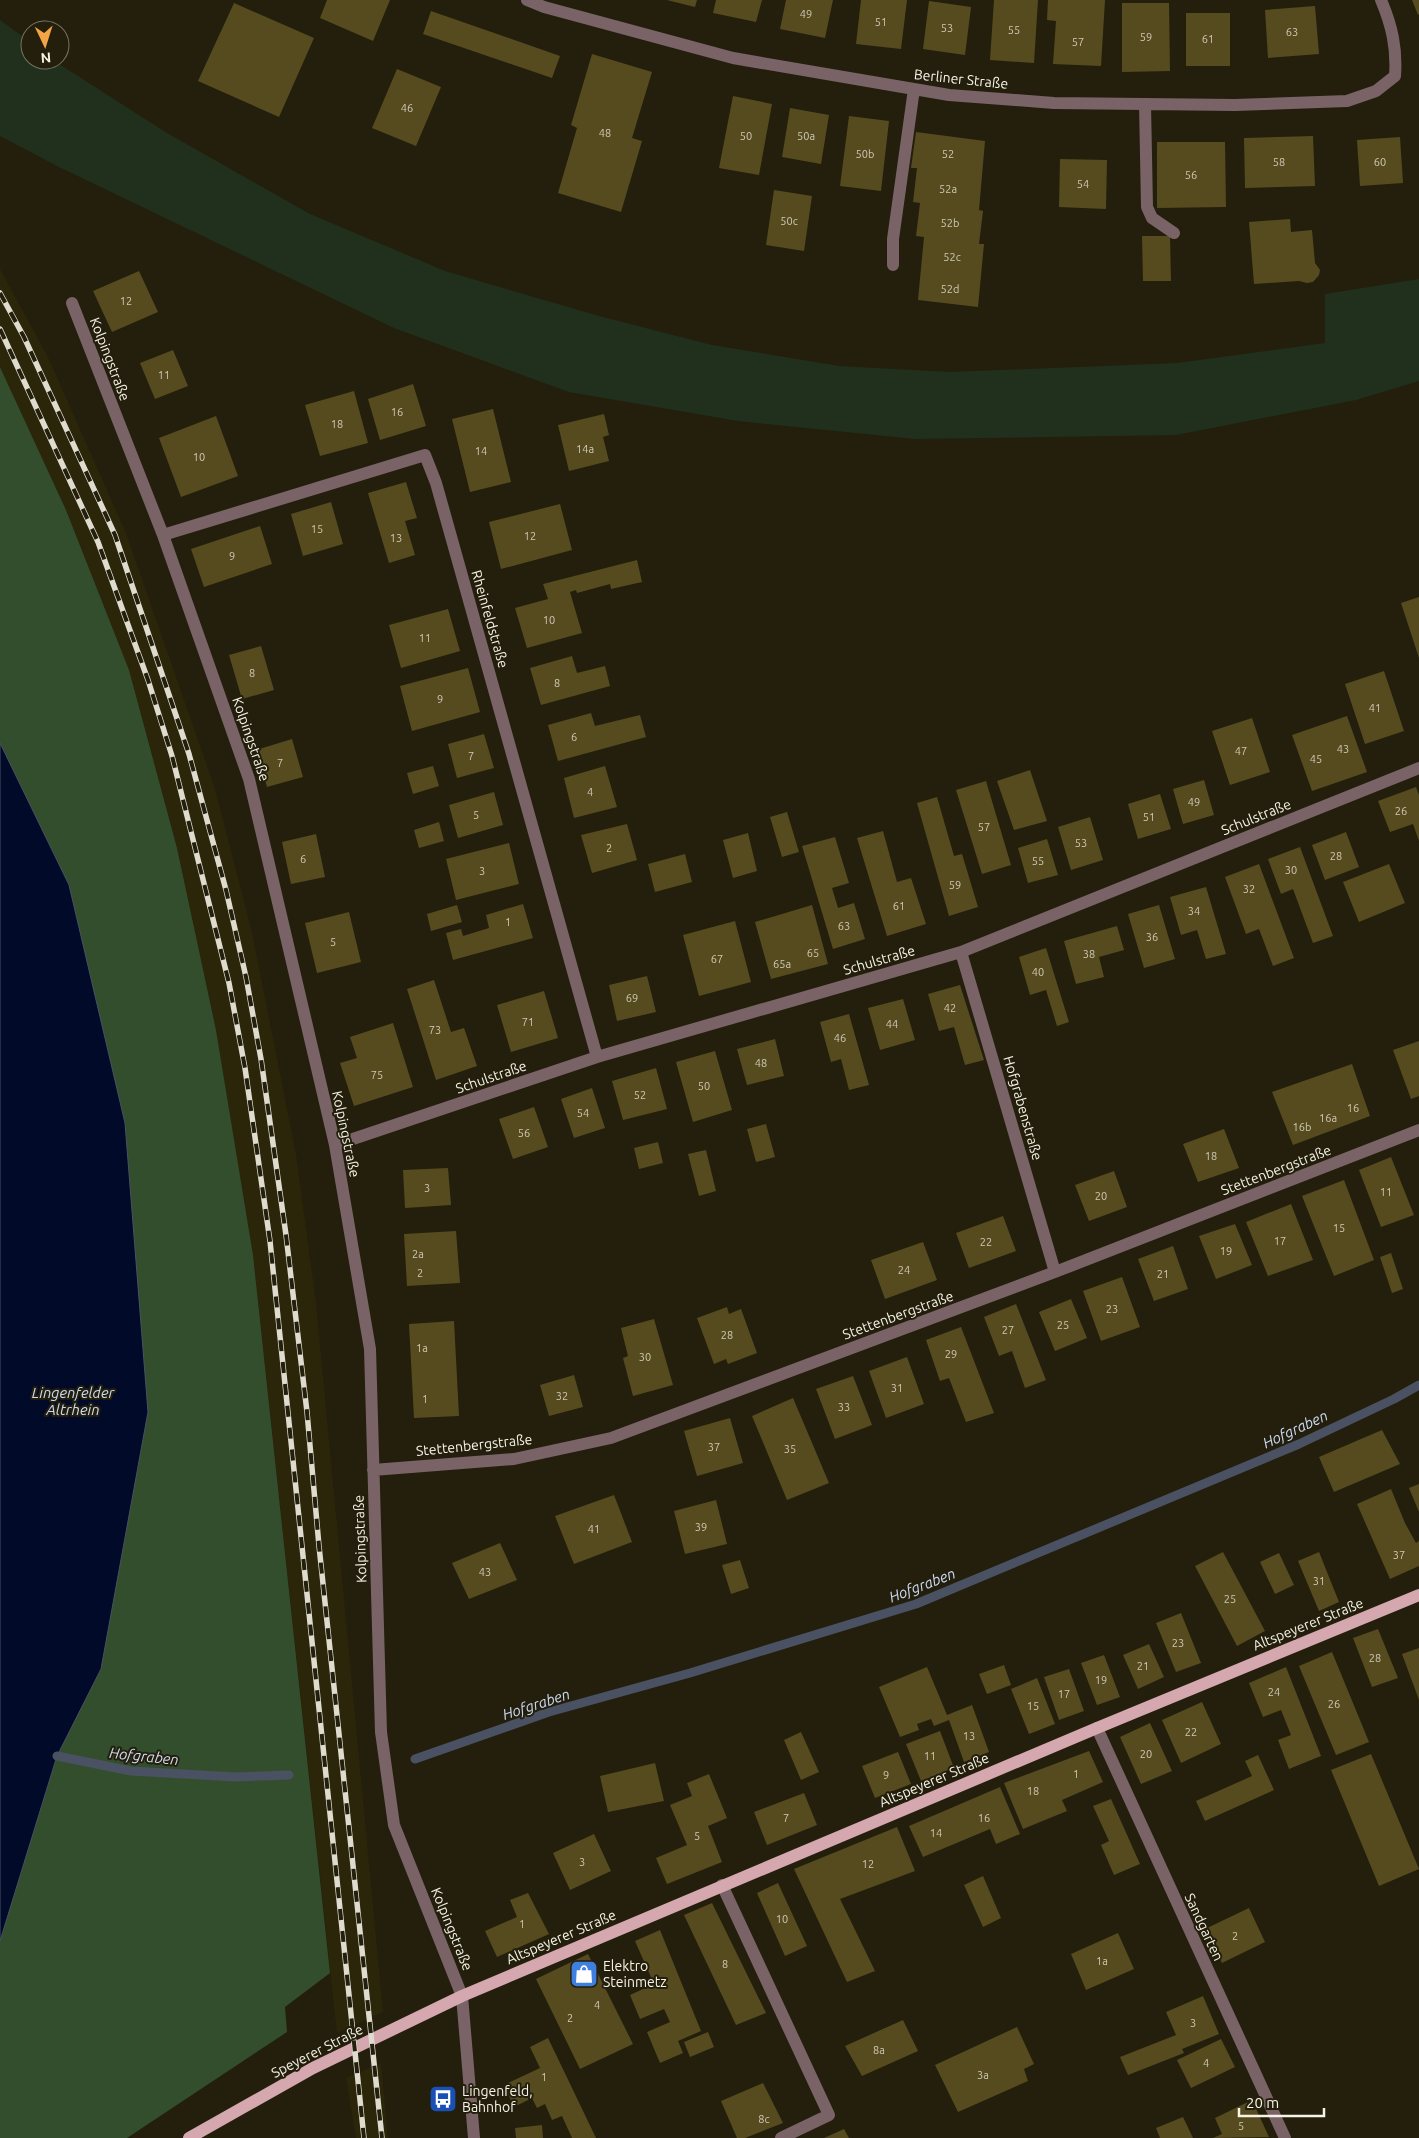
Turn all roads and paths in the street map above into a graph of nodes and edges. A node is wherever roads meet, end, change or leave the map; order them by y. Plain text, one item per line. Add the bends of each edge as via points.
1 (527, 0) edge
2 (1381, 0) edge
3 (914, 89) junction
4 (1145, 104) junction
5 (1174, 233) dead end
6 (893, 265) dead end
7 (72, 303) dead end
8 (163, 535) junction
9 (1419, 768) edge
10 (961, 952) junction
11 (597, 1057) junction
12 (1419, 1130) edge
13 (335, 1145) junction
14 (1055, 1272) junction
15 (373, 1470) junction
16 (1419, 1595) edge
17 (1097, 1728) junction
18 (722, 1886) junction
19 (462, 1996) junction
20 (189, 2138) edge
21 (474, 2138) edge
22 (781, 2138) edge
23 (1285, 2138) edge

1 - 3 street, Berliner Straße via 733,58
2 - 4 street, Berliner Straße via 1391,23 1396,52 1395,76 1376,91 1347,101
3 - 4 street, Berliner Straße via 949,96 1054,103
3 - 6 street via 893,239
4 - 5 street via 1147,207 1152,218
7 - 8 street, Kolpingstraße
8 - 11 street, Rheinfeldstraße via 425,455 439,493
8 - 13 street, Kolpingstraße via 249,779
9 - 10 street, Schulstraße
10 - 11 street, Schulstraße
10 - 14 street, Hofgrabenstraße
11 - 13 street, Schulstraße
12 - 14 street, Stettenbergstraße
13 - 15 street, Kolpingstraße via 370,1349
14 - 15 street, Stettenbergstraße via 611,1438 514,1459
15 - 19 street, Kolpingstraße via 381,1732 394,1826
16 - 17 main road, Altspeyerer Straße
17 - 18 main road, Altspeyerer Straße
17 - 23 street, Sandgarten
18 - 19 main road, Altspeyerer Straße
18 - 22 street via 829,2115
19 - 20 main road, Speyerer Straße via 313,2068
19 - 21 street, Kolpingstraße

